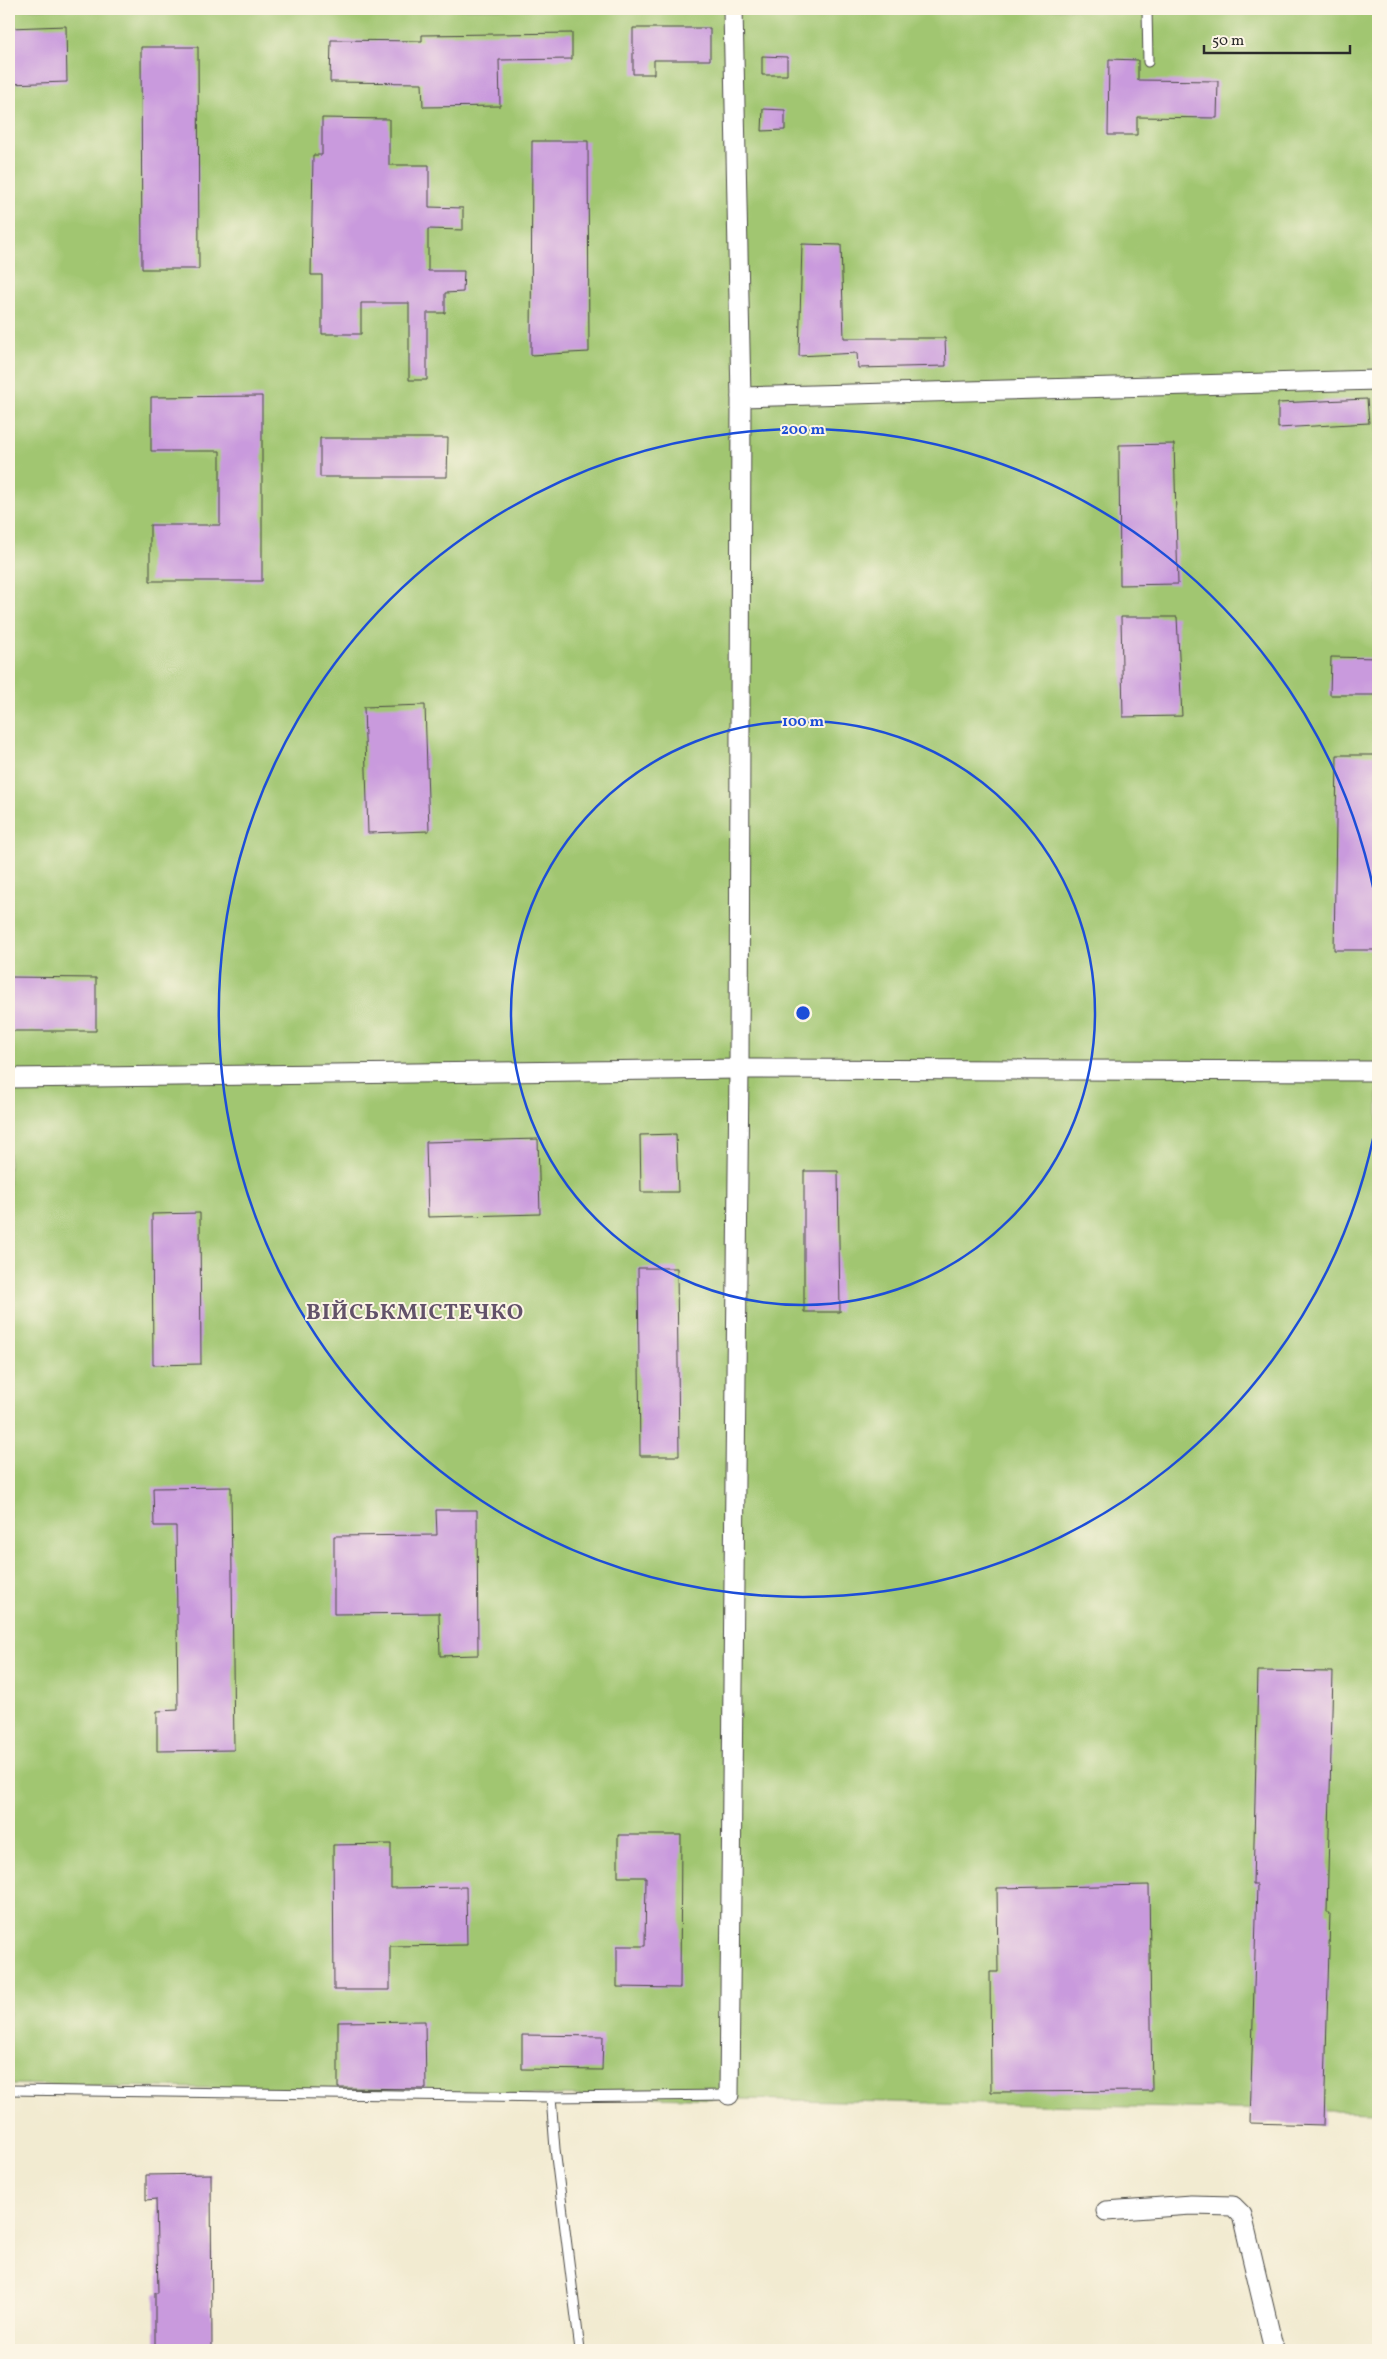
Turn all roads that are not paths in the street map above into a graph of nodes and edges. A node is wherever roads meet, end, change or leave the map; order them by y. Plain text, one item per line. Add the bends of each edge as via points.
1 (733, 9) edge
2 (1147, 9) edge
3 (1148, 62) dead end
4 (1378, 380) edge
5 (741, 397) junction
6 (739, 1069) junction
7 (1378, 1071) edge
8 (9, 1078) edge
9 (9, 2090) edge
10 (730, 2095) joint
11 (551, 2097) junction
12 (1106, 2210) dead end
13 (580, 2350) edge
14 (1274, 2350) edge

1 - 5 street
2 - 3 lane
4 - 5 street
5 - 6 street
6 - 7 street
6 - 8 street
6 - 10 street
9 - 11 lane
10 - 11 lane
11 - 13 lane
12 - 14 street via 1233,2206 1242,2215

